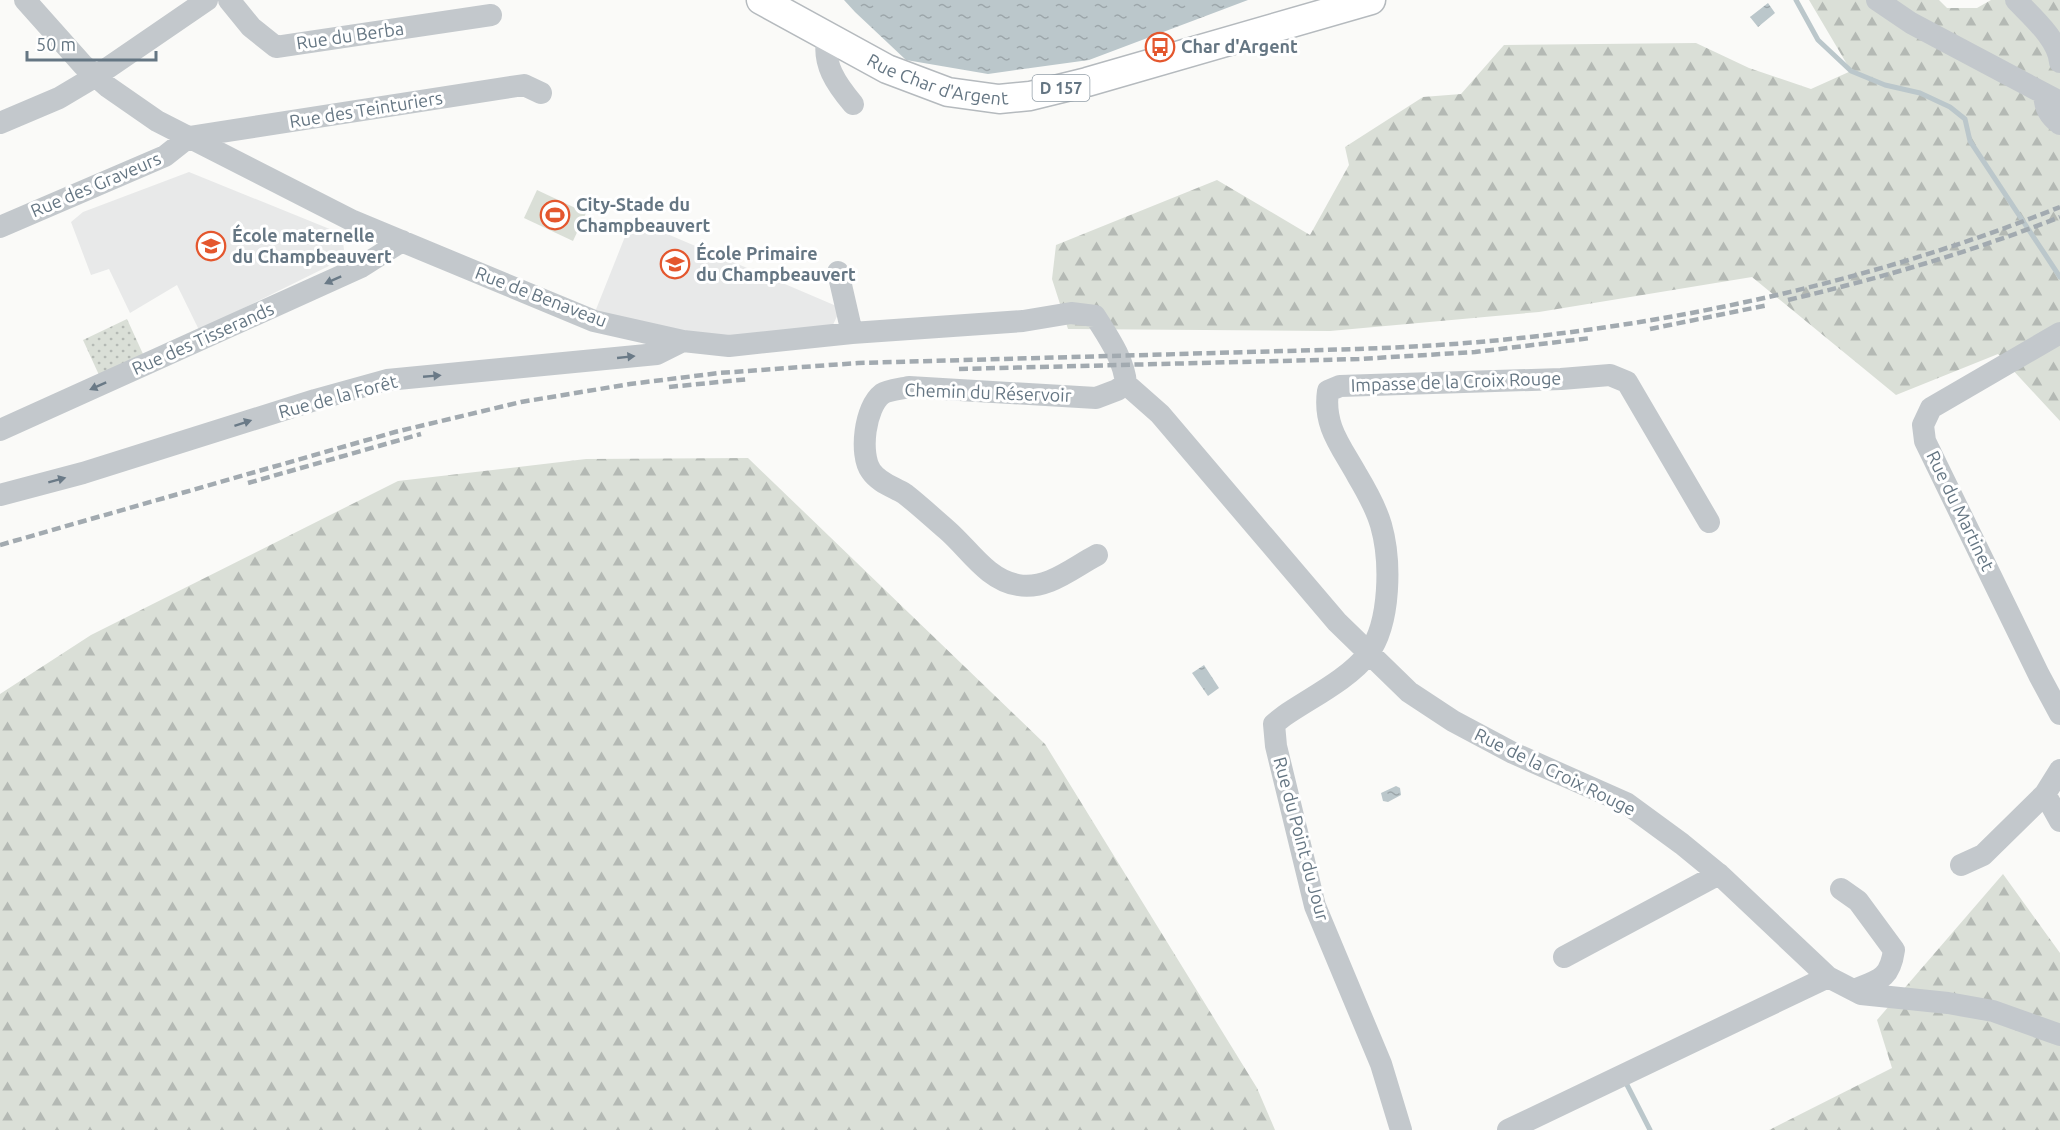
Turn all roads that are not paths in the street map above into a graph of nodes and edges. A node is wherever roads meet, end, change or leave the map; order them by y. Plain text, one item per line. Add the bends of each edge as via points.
1 (25, 0) edge
2 (207, 0) edge
3 (229, 0) edge
4 (761, 0) edge
5 (1371, 0) edge
6 (1877, 0) edge
7 (2016, 0) edge
8 (491, 15) dead end
9 (828, 37) junction
10 (2060, 62) edge
11 (2060, 70) edge
12 (96, 76) junction
13 (541, 93) dead end
14 (2051, 97) edge
15 (853, 104) dead end
16 (0, 123) edge
17 (2060, 124) edge
18 (189, 137) junction
19 (0, 227) edge
20 (402, 240) junction
21 (838, 272) dead end
22 (852, 333) junction
23 (2057, 340) edge
24 (683, 341) junction
25 (1126, 384) junction
26 (0, 430) edge
27 (0, 495) edge
28 (1709, 522) dead end
29 (1097, 555) dead end
30 (1369, 652) junction
31 (2060, 714) edge
32 (2060, 770) edge
33 (2046, 794) junction
34 (2060, 821) edge
35 (1961, 865) dead end
36 (1719, 874) junction
37 (1841, 889) dead end
38 (1564, 957) dead end
39 (1828, 977) junction
40 (1854, 990) junction
41 (2060, 1035) edge
42 (1401, 1130) edge
43 (1508, 1130) edge

1 - 12 street, Rue de Benaveau
2 - 12 street
3 - 8 street, Rue du Berba via 250,27 276,47
4 - 9 main road, Rue Char d'Argent / D 157
5 - 9 main road, Rue Char d'Argent / D 157 via 1064,88 999,99 927,85 887,69
6 - 14 street via 1911,23
7 - 10 street via 2059,51
9 - 15 street via 828,65
11 - 14 street
12 - 16 street via 59,98
12 - 18 street, Rue de Benaveau via 157,121
13 - 18 street, Rue des Teinturiers via 525,85
14 - 17 street via 2045,107
18 - 19 street, Rue des Graveurs via 165,156
18 - 20 street, Rue de Benaveau via 353,221
20 - 24 street, Rue de Benaveau via 594,321
20 -> 26 street, Rue des Tisserands via 361,267
21 - 22 street
22 - 24 street, Rue de Benaveau via 729,346
22 - 25 street, Rue de Benaveau via 1023,321 1071,313 1095,316 1114,345
23 - 31 street, Rue du Martinet via 1931,408 1923,424 1925,441
27 -> 24 street, Rue de la Forêt via 387,380 657,354
25 - 29 street, Chemin du Réservoir via 1096,398 909,387 883,394 872,407 866,426 866,461 871,472 904,494 1001,581 1037,586
25 - 30 street, Rue de la Croix Rouge via 1160,414 1337,622
28 - 30 street, Impasse de la Croix Rouge via 1627,382 1610,375 1340,386 1328,391 1330,428 1381,525 1388,572 1383,621
30 - 36 street, Rue de la Croix Rouge via 1409,692 1453,721 1513,753 1626,803
30 - 42 street, Rue du Point du Jour via 1353,670 1274,724 1315,906 1381,1064
32 - 33 street
33 - 34 street
33 - 35 street via 1983,855
36 - 38 street
36 - 39 street, Rue de la Croix Rouge
37 - 40 street via 1857,901 1894,950 1892,965 1881,979
39 - 40 street, Rue de la Croix Rouge
39 - 43 street
40 - 41 street, Rue de la Croix Rouge via 1993,1011

